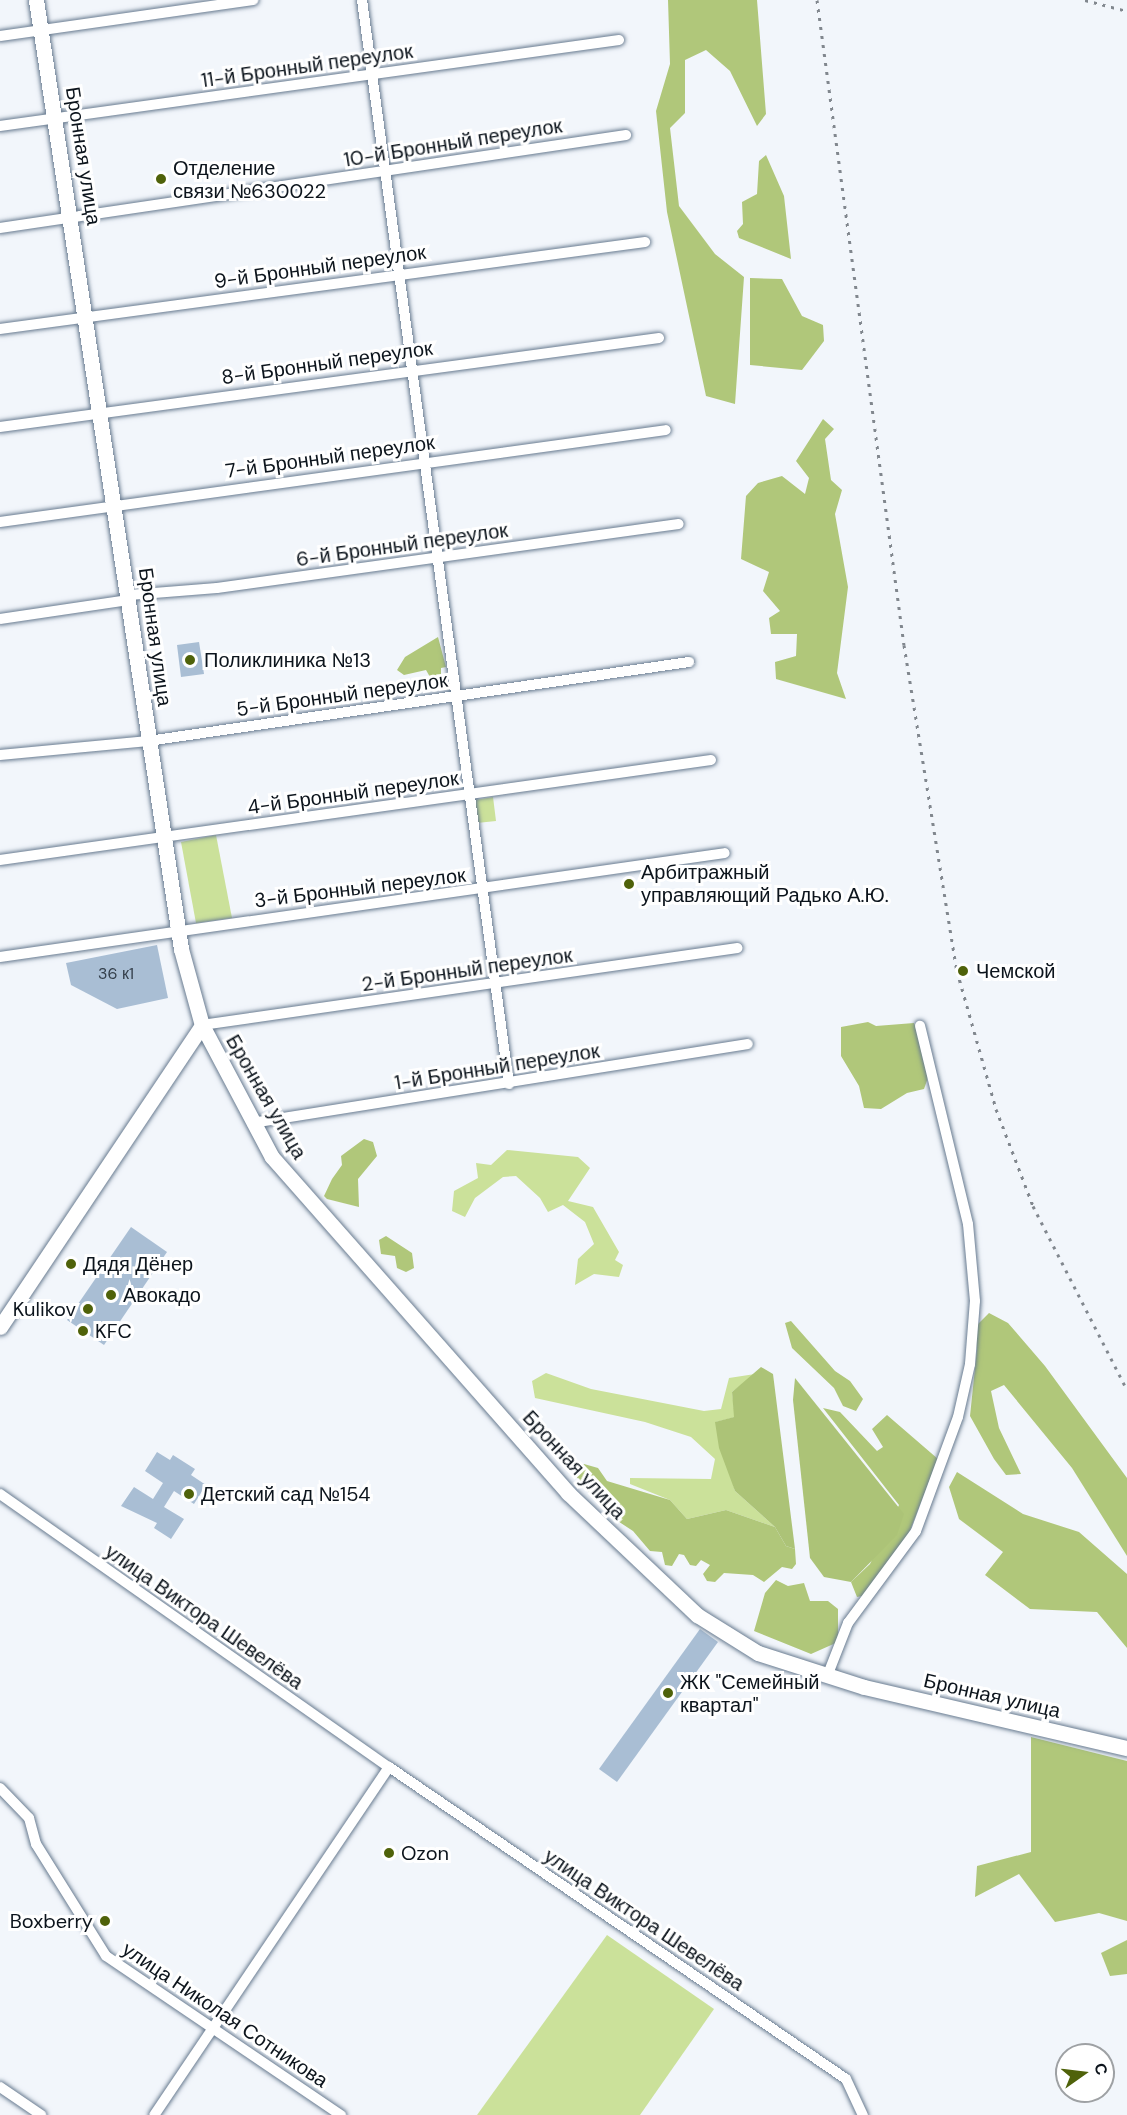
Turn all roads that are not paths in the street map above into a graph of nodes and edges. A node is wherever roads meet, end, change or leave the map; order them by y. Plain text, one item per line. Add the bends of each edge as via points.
1 (36, 0) edge
2 (253, 0) edge
3 (362, 0) edge
4 (41, 30) junction
5 (0, 36) edge
6 (619, 40) dead end
7 (371, 76) junction
8 (55, 118) junction
9 (0, 126) edge
10 (626, 135) dead end
11 (385, 171) junction
12 (72, 219) junction
13 (0, 228) edge
14 (645, 242) dead end
15 (401, 274) junction
16 (87, 316) junction
17 (0, 329) edge
18 (659, 338) dead end
19 (415, 368) junction
20 (101, 413) junction
21 (0, 427) edge
22 (666, 430) dead end
23 (428, 460) junction
24 (115, 507) junction
25 (0, 522) edge
26 (679, 524) dead end
27 (439, 559) junction
28 (129, 598) junction
29 (0, 619) edge
30 (689, 662) dead end
31 (458, 697) junction
32 (148, 741) junction
33 (0, 755) edge
34 (711, 760) dead end
35 (472, 796) junction
36 (162, 840) junction
37 (725, 853) dead end
38 (0, 860) edge
39 (481, 891) junction
40 (177, 929) junction
41 (737, 948) dead end
42 (0, 957) edge
43 (495, 984) junction
44 (202, 1025) junction
45 (920, 1026) dead end
46 (748, 1044) dead end
47 (509, 1084) junction
48 (252, 1123) junction
49 (0, 1327) edge
50 (0, 1494) edge
51 (828, 1674) junction
52 (1127, 1749) edge
53 (389, 1767) junction
54 (0, 1788) edge
55 (212, 2028) junction
56 (0, 2087) edge
57 (41, 2115) edge
58 (154, 2115) edge
59 (341, 2115) edge
60 (863, 2115) edge

1 - 4 street, Бронная улица
2 - 4 street
3 - 7 street
4 - 5 street
4 - 8 street, Бронная улица
6 - 7 street, 11-й Бронный переулок
7 - 8 street, 11-й Бронный переулок
7 - 11 street
8 - 9 street, 11-й Бронный переулок
8 - 12 street, Бронная улица
10 - 11 street, 10-й Бронный переулок
11 - 12 street, 10-й Бронный переулок
11 - 15 street
12 - 13 street, 10-й Бронный переулок
12 - 16 street, Бронная улица
14 - 15 street, 9-й Бронный переулок
15 - 16 street, 9-й Бронный переулок
15 - 19 street
16 - 17 street, 9-й Бронный переулок
16 - 20 street, Бронная улица
18 - 19 street, 8-й Бронный переулок
19 - 20 street, 8-й Бронный переулок
19 - 23 street
20 - 21 street, 8-й Бронный переулок
20 - 24 street, Бронная улица
22 - 23 street, 7-й Бронный переулок
23 - 24 street, 7-й Бронный переулок
23 - 27 street
24 - 25 street, 7-й Бронный переулок
24 - 28 street, Бронная улица
26 - 27 street, 6-й Бронный переулок
27 - 28 street, 6-й Бронный переулок
27 - 31 street
28 - 29 street, 6-й Бронный переулок
28 - 32 street, Бронная улица
30 - 31 street, 5-й Бронный переулок
31 - 32 street, 5-й Бронный переулок
31 - 35 street
32 - 33 street, 5-й Бронный переулок
32 - 36 street, Бронная улица
34 - 35 street, 4-й Бронный переулок
35 - 36 street, 4-й Бронный переулок
35 - 39 street
36 - 38 street, 4-й Бронный переулок
36 - 40 street, Бронная улица
37 - 39 street, 3-й Бронный переулок
39 - 40 street, 3-й Бронный переулок
39 - 43 street
40 - 42 street, 3-й Бронный переулок
40 - 44 street, Бронная улица
41 - 43 street, 2-й Бронный переулок
43 - 44 street, 2-й Бронный переулок
43 - 47 street
44 - 48 street, Бронная улица
44 - 49 street
45 - 51 street via 968,1224 975,1301 970,1364 958,1417 916,1531 848,1623
46 - 47 street, 1-й Бронный переулок
47 - 48 street, 1-й Бронный переулок
48 - 51 street, Бронная улица via 297,1189 568,1493 635,1560 697,1615 735,1640 758,1653
50 - 53 street, улица Виктора Шевелёва
51 - 52 street, Бронная улица via 864,1688
53 - 55 street
53 - 60 street, улица Виктора Шевелёва via 846,2079
54 - 55 street, улица Николая Сотникова via 28,1818 36,1844 106,1956
55 - 58 street
55 - 59 street, улица Николая Сотникова
56 - 57 street

